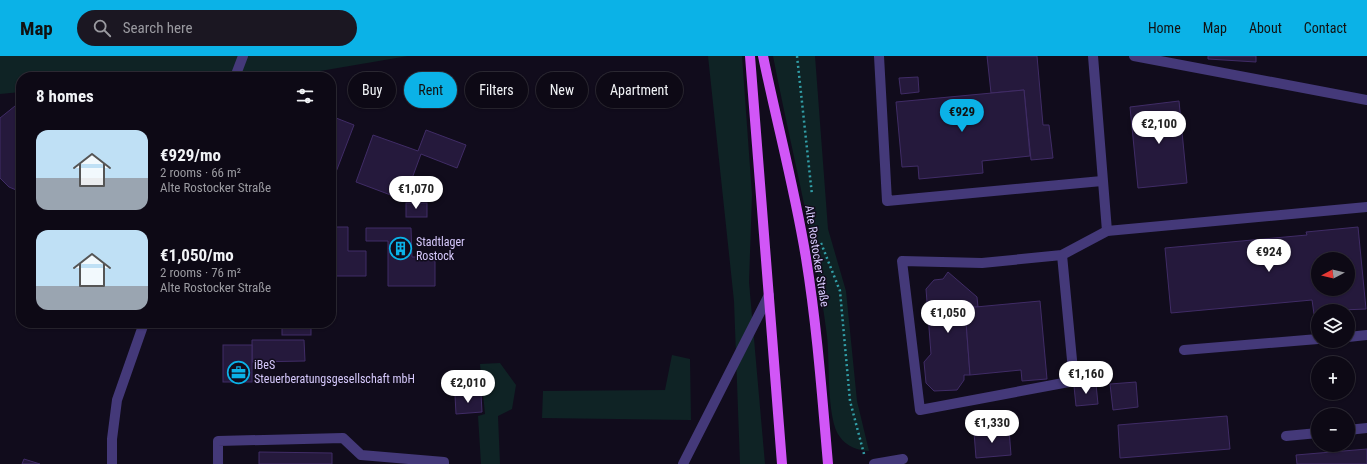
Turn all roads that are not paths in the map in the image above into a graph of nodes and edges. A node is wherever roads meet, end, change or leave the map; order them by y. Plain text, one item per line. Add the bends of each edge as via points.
1 (243, 56) edge
2 (750, 56) edge
3 (763, 56) edge
4 (879, 56) edge
5 (1093, 56) edge
6 (1134, 56) edge
7 (237, 72) edge
8 (1367, 100) edge
9 (1102, 181) junction
10 (1367, 207) edge
11 (1107, 231) junction
12 (1062, 255) junction
13 (769, 295) junction
14 (142, 328) edge
15 (1367, 335) edge
16 (1355, 336) edge
17 (1311, 340) edge
18 (1184, 350) dead end
19 (1367, 428) edge
20 (1355, 429) edge
21 (1311, 434) edge
22 (1286, 436) dead end
23 (903, 459) dead end
24 (112, 464) edge
25 (218, 464) edge
26 (444, 464) edge
27 (683, 464) edge
28 (782, 464) edge
29 (828, 464) edge
30 (874, 464) edge

1 - 7 street
2 - 13 main road
3 - 29 main road, Alte Rostocker Straße via 806,258 816,328
4 - 9 street via 887,201
5 - 9 street
6 - 8 street
9 - 11 street
10 - 11 street
11 - 12 street
12 - 12 street via 982,263 902,261 920,410 1074,381
13 - 27 street
13 - 28 main road
14 - 24 street via 118,400 112,439
15 - 16 street
17 - 18 street
19 - 20 street
21 - 22 street
23 - 30 street
25 - 26 street via 218,441 343,438 361,455

